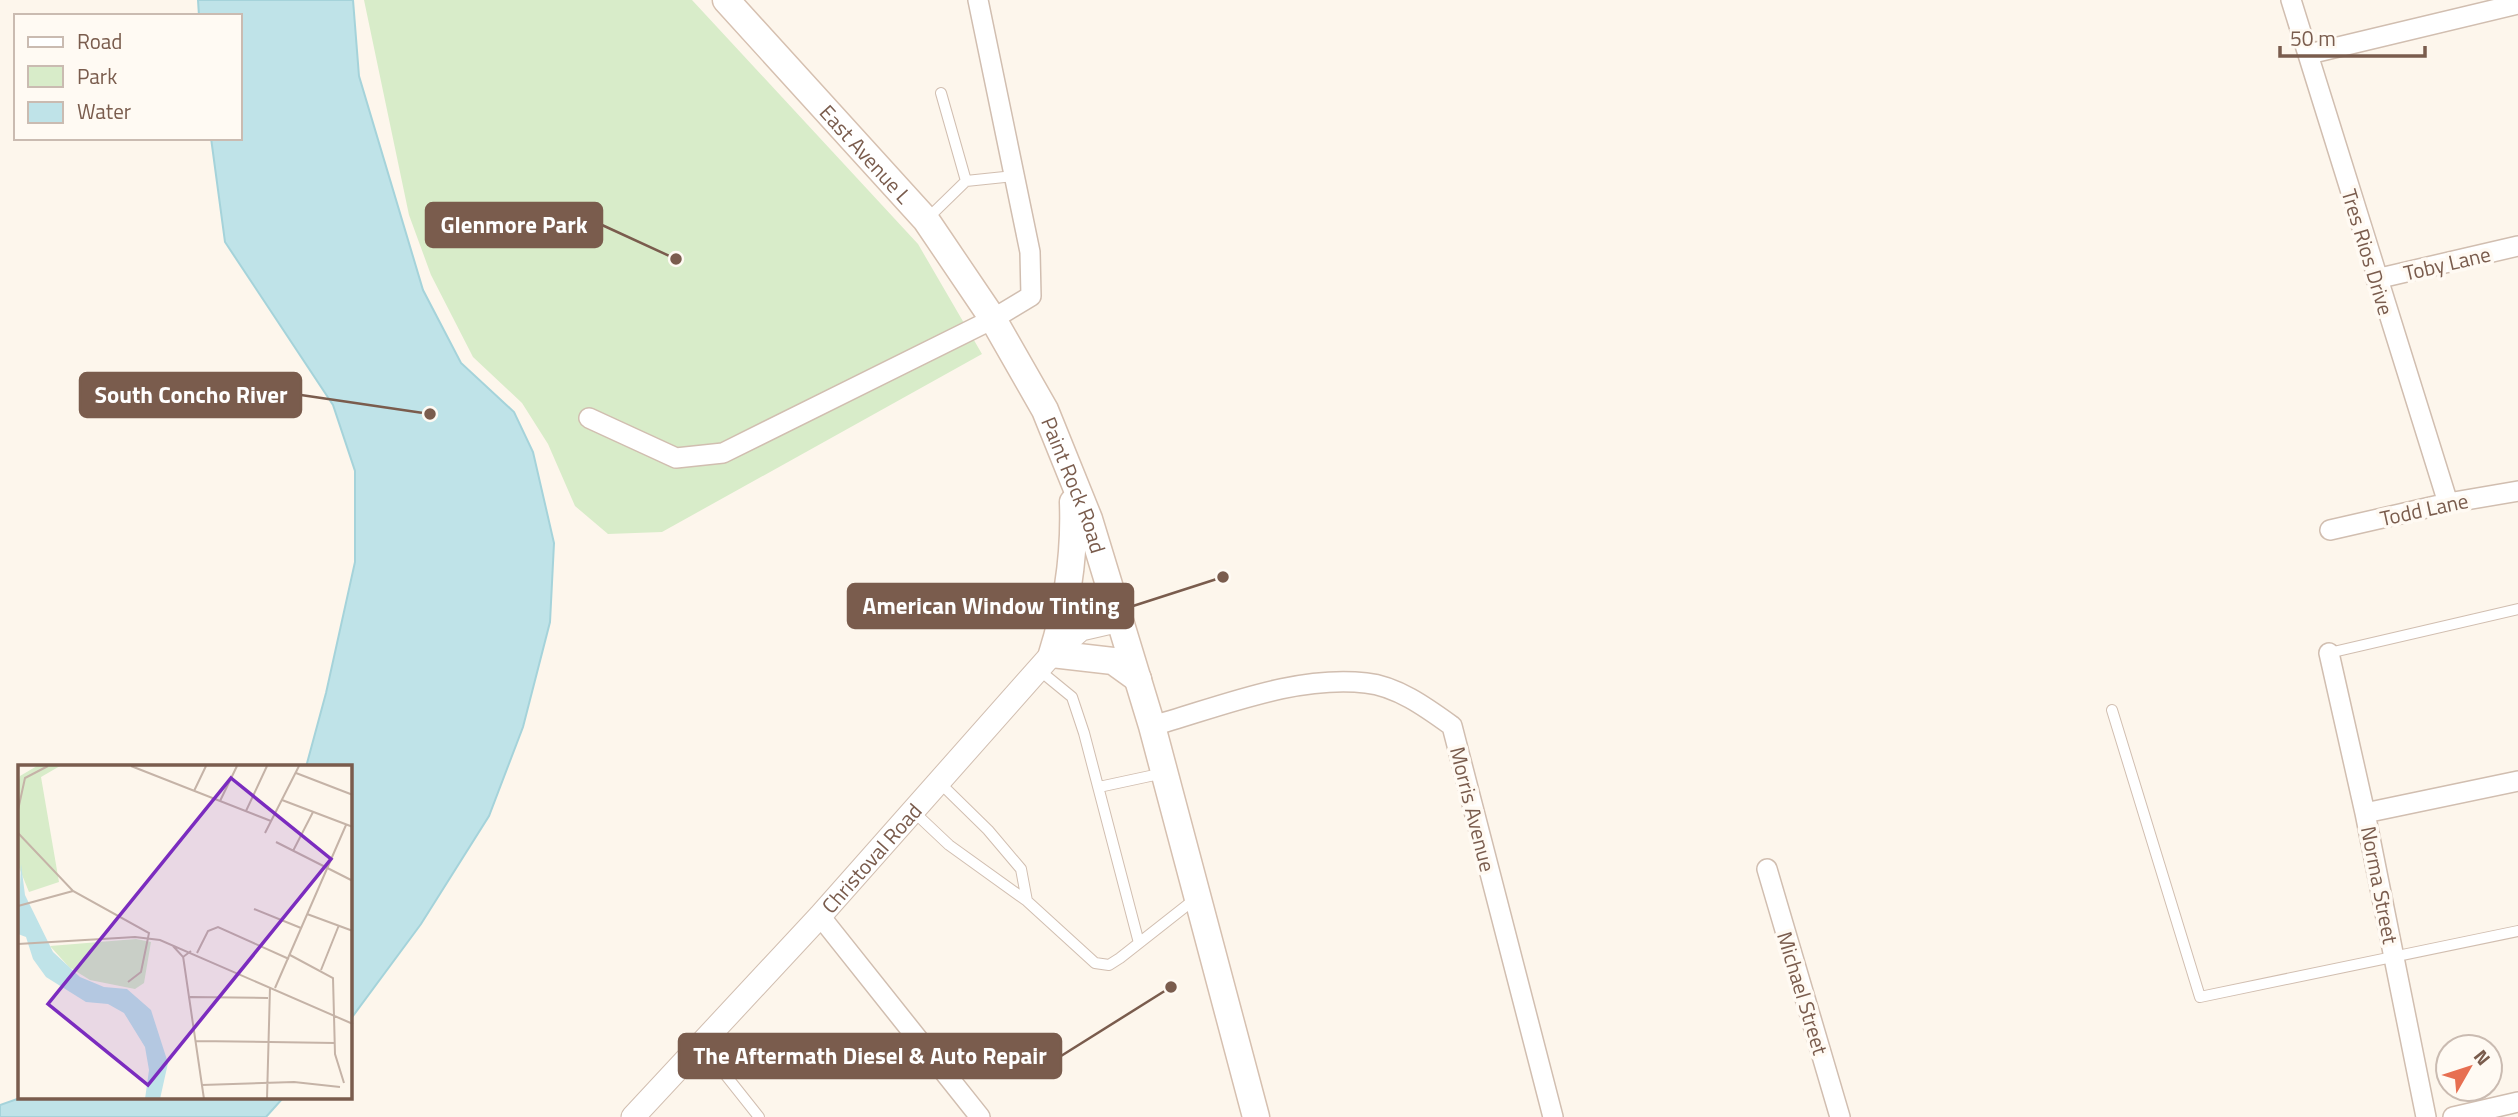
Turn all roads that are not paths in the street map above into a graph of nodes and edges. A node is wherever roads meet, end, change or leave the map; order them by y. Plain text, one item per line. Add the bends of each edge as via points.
1 (726, 0) edge
2 (978, 0) edge
3 (2291, 0) edge
4 (2518, 4) edge
5 (2309, 54) junction
6 (941, 93) dead end
7 (1014, 176) junction
8 (966, 181) junction
9 (926, 220) junction
10 (2518, 246) edge
11 (2376, 279) junction
12 (993, 318) junction
13 (589, 418) dead end
14 (1073, 479) junction
15 (2518, 491) edge
16 (2448, 503) junction
17 (2330, 530) dead end
18 (2518, 609) edge
19 (1120, 620) junction
20 (2329, 653) joint
21 (1045, 662) junction
22 (1138, 679) junction
23 (2112, 709) dead end
24 (1152, 726) junction
25 (1164, 773) junction
26 (2518, 781) edge
27 (939, 782) junction
28 (1098, 787) junction
29 (914, 811) junction
30 (2365, 813) junction
31 (1767, 869) dead end
32 (1197, 897) junction
33 (1027, 901) junction
34 (820, 916) junction
35 (2518, 931) edge
36 (1139, 943) junction
37 (2394, 958) junction
38 (701, 1044) junction
39 (2518, 1102) edge
40 (634, 1117) edge
41 (759, 1117) edge
42 (980, 1117) edge
43 (1256, 1117) edge
44 (1553, 1117) edge
45 (1840, 1117) edge
46 (2426, 1117) edge
47 (2454, 1117) edge

1 - 9 main road, East Avenue L
2 - 7 street
3 - 5 street, Tres Rios Drive
4 - 5 street
5 - 11 street, Tres Rios Drive
6 - 8 lane
7 - 8 lane
7 - 12 street via 1030,252 1031,296
8 - 9 lane
9 - 12 main road, East Avenue L
10 - 11 street, Toby Lane
11 - 16 street, Tres Rios Drive
12 - 13 street via 723,453 676,458
12 - 14 main road, Paint Rock Road via 1045,410
14 - 19 main road, Paint Rock Road
14 - 21 main road via 1075,548 1070,587
15 - 16 street, Todd Lane
16 - 17 street, Todd Lane
18 - 20 lane
19 - 21 street, Christoval Road via 1081,629
19 - 22 main road, Paint Rock Road
20 - 30 street, Norma Street
21 - 22 main road via 1113,661
21 - 27 street, Christoval Road
21 - 28 lane via 1072,696
22 - 24 main road, Paint Rock Road
23 - 37 lane via 2200,997
24 - 25 main road, Paint Rock Road
24 - 44 street, Morris Avenue via 1308,683 1368,683 1417,701 1452,726
25 - 28 lane
25 - 32 main road, Paint Rock Road
26 - 30 street
27 - 29 street, Christoval Road
27 - 33 lane via 1021,869
28 - 36 lane
29 - 33 lane via 949,845
29 - 34 street, Christoval Road
30 - 37 street, Norma Street
31 - 45 street, Michael Street
32 - 36 lane
32 - 43 main road, Paint Rock Road
33 - 36 lane via 1095,963 1109,965
34 - 38 street, Christoval Road
34 - 42 street
35 - 37 lane
37 - 46 street, Norma Street
38 - 40 street, Christoval Road
38 - 41 lane
39 - 47 street

